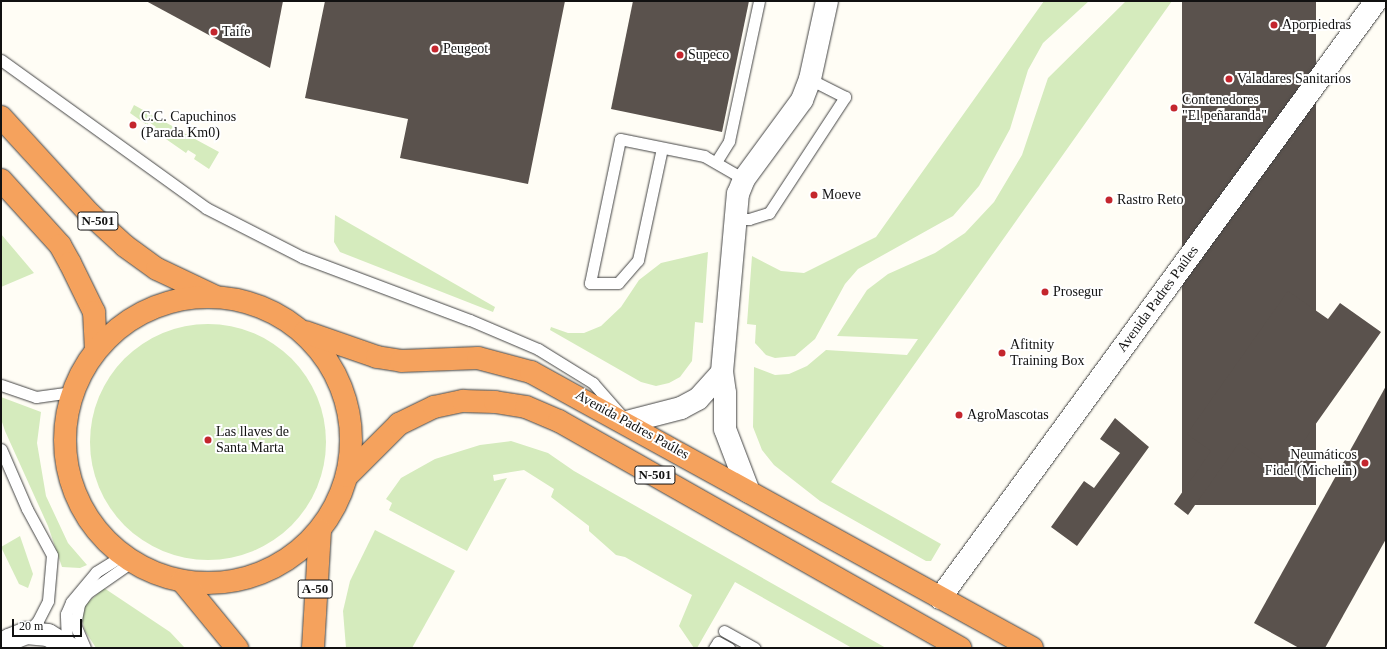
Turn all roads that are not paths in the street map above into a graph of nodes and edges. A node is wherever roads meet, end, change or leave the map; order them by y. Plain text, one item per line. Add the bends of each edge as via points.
1 (760, 1) edge
2 (827, 1) edge
3 (1376, 1) edge
4 (1, 60) edge
5 (810, 79) junction
6 (1, 117) edge
7 (662, 148) junction
8 (716, 162) junction
9 (1, 180) edge
10 (744, 180) junction
11 (735, 219) junction
12 (216, 297) junction
13 (299, 329) junction
14 (96, 350) junction
15 (722, 372) junction
16 (1, 385) edge
17 (73, 392) junction
18 (627, 422) junction
19 (1, 449) edge
20 (347, 476) junction
21 (749, 492) junction
22 (320, 530) junction
23 (128, 558) junction
24 (182, 581) junction
25 (940, 598) junction
26 (724, 631) dead end
27 (26, 633) junction
28 (716, 645) edge
29 (1, 647) edge
30 (74, 647) edge
31 (237, 648) edge
32 (313, 648) edge
33 (729, 648) edge
34 (755, 648) edge
35 (960, 648) edge
36 (1032, 648) edge

1 - 8 lane via 729,141
2 - 5 street
3 - 25 street, Avenida Padres Paúles
4 - 18 lane via 206,208 302,257 470,320 538,349 593,383
5 - 10 street via 802,100
5 - 11 lane via 845,96 769,213 749,219
6 - 12 highway, N-501 via 90,214 125,246 157,270
7 - 7 lane via 638,260 618,283 590,283 620,139
7 - 8 lane via 704,156
8 - 10 lane
9 - 14 highway via 60,245 94,312
10 - 11 street via 738,194
11 - 15 street
12 - 13 highway via 260,307
12 - 14 highway via 183,299 150,309 120,326
13 - 18 highway, Avenida Padres Paúles / N-501 via 335,345 376,357 401,360 478,358 500,362 531,372
13 - 20 highway via 326,359 344,396 352,436
14 - 17 highway
15 - 18 street via 698,399 681,408
15 - 21 street via 725,429
16 - 17 lane via 36,397
17 - 23 highway via 65,428 66,464 70,478 77,499 96,530
18 - 21 highway, Avenida Padres Paúles / N-501
19 - 27 lane via 27,509 52,555 48,601 38,621
20 - 22 highway via 336,505
20 - 35 highway, N-501 via 399,424 434,407 464,401 494,402 526,408 559,421
21 - 25 highway, Avenida Padres Paúles / N-501
22 - 24 highway via 292,557 258,575 221,583
22 - 32 highway, A-50
23 - 24 highway via 151,572
23 - 30 lane via 86,593 79,604
23 - 30 lane via 96,572 70,602 66,614
24 - 31 highway
25 - 36 highway, Avenida Padres Paúles / N-501
26 - 34 lane
27 - 29 street via 9,640
27 - 30 street via 48,635
28 - 33 lane

